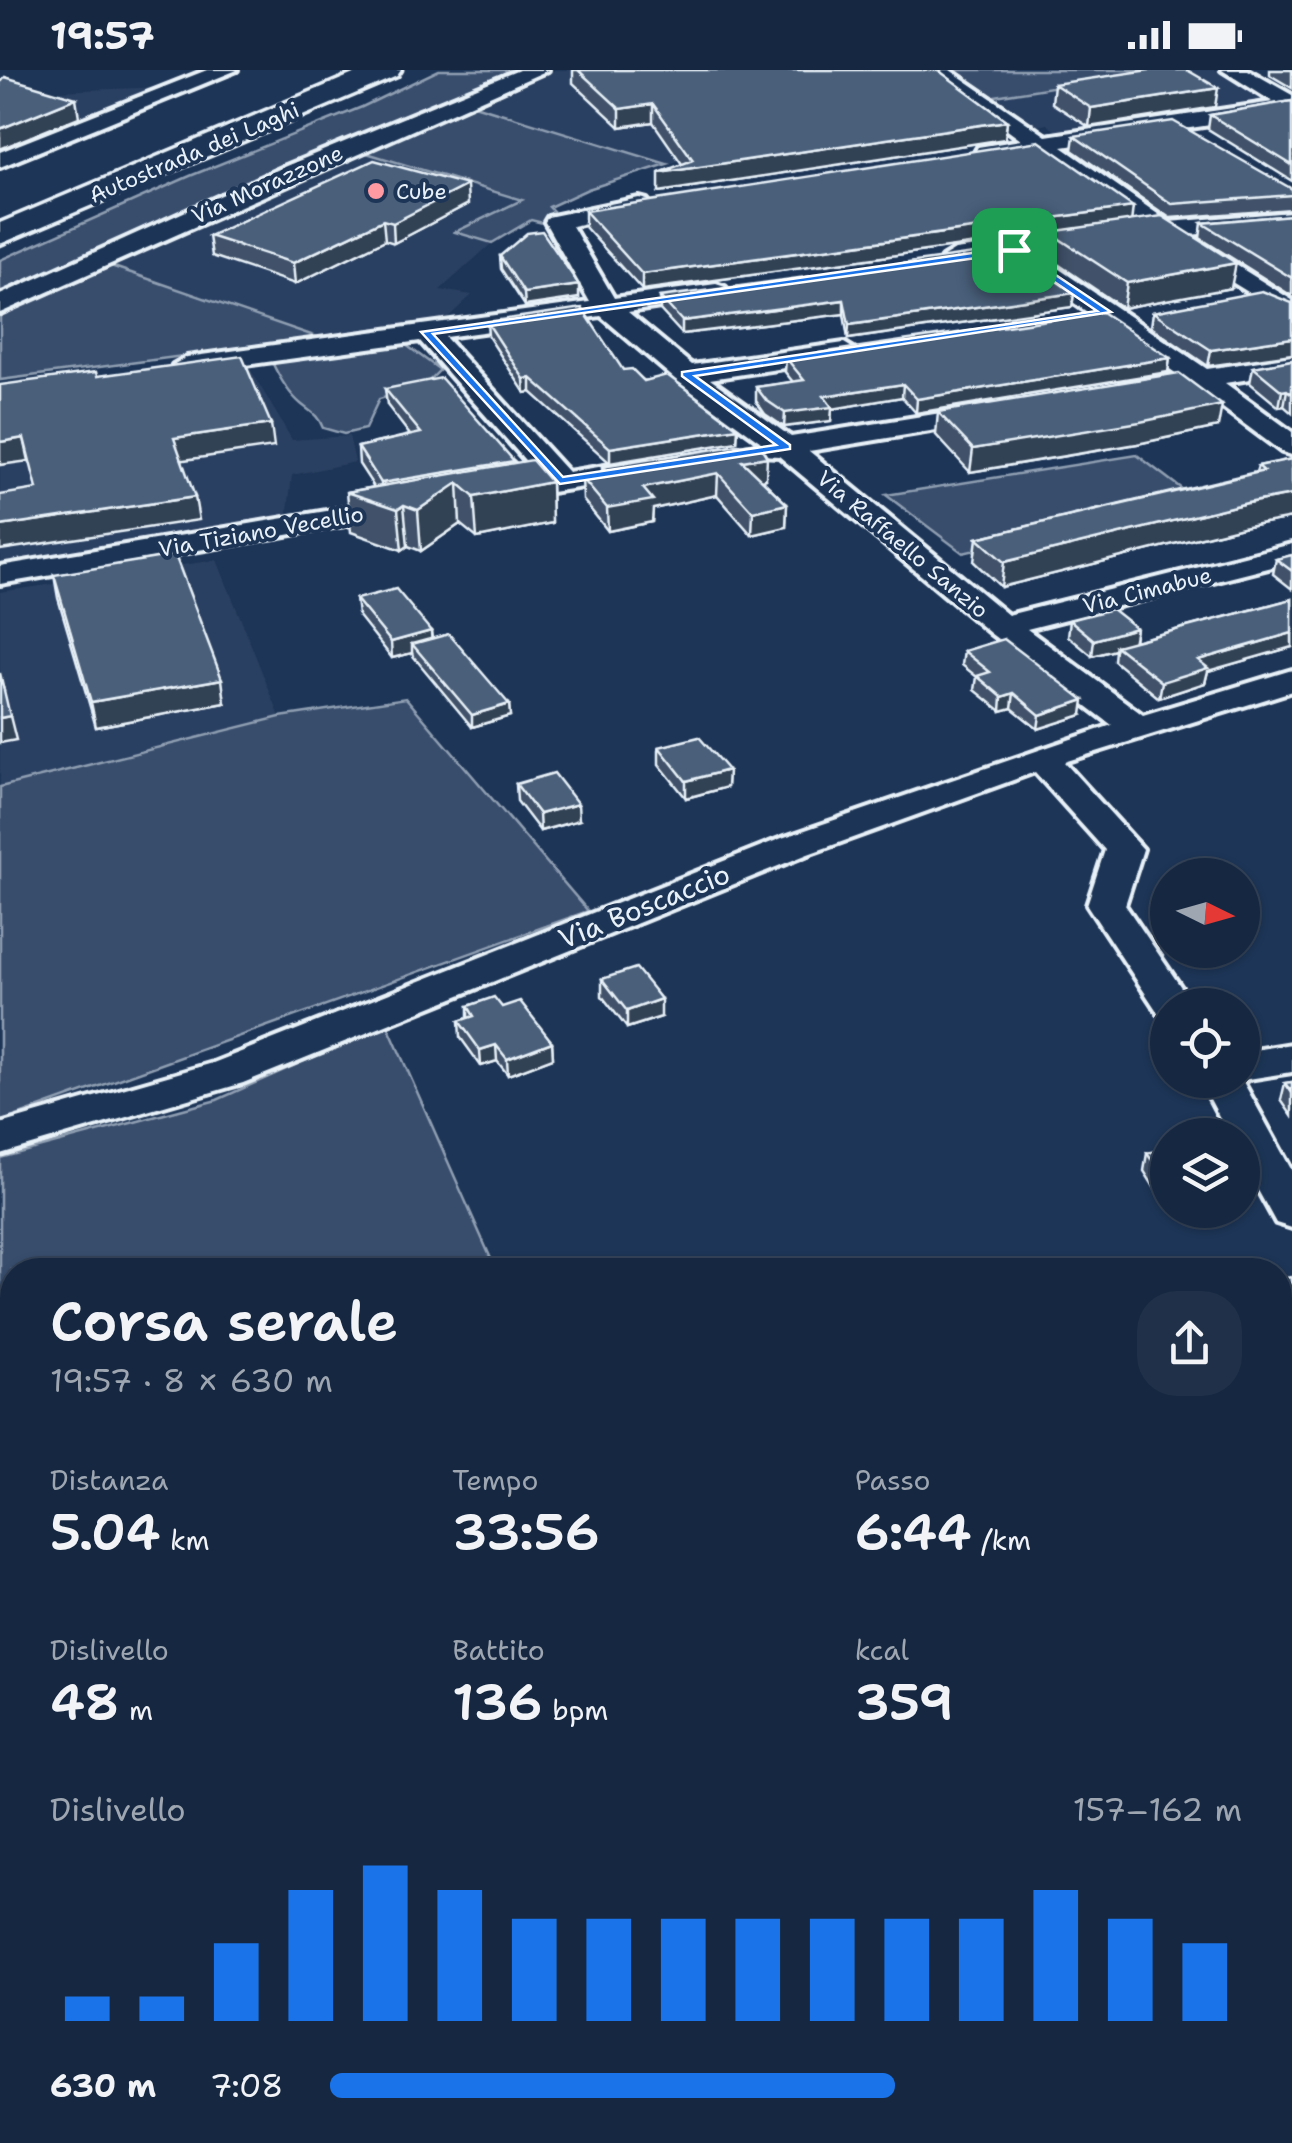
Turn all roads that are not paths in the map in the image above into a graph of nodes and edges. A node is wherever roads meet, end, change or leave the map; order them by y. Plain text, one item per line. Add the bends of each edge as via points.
1 (226, 70) edge
2 (348, 70) edge
3 (388, 70) edge
4 (537, 70) edge
5 (936, 70) edge
6 (1234, 70) edge
7 (1292, 105) edge
8 (1174, 123) junction
9 (1044, 143) junction
10 (1208, 144) edge
11 (966, 155) edge
12 (0, 160) edge
13 (654, 203) edge
14 (0, 214) edge
15 (1292, 219) edge
16 (1166, 229) junction
17 (0, 234) edge
18 (1014, 250) junction
19 (935, 262) edge
20 (740, 289) edge
21 (1264, 294) junction
22 (1227, 301) edge
23 (0, 305) edge
24 (605, 306) junction
25 (1292, 312) edge
26 (1154, 314) edge
27 (1112, 317) junction
28 (1068, 318) edge
29 (426, 332) junction
30 (877, 346) edge
31 (1292, 364) edge
32 (155, 369) edge
33 (686, 374) junction
34 (1200, 378) junction
35 (1106, 394) edge
36 (1012, 410) edge
37 (1292, 446) edge
38 (786, 447) junction
39 (748, 452) edge
40 (673, 464) edge
41 (560, 481) junction
42 (464, 497) edge
43 (425, 504) edge
44 (1292, 554) edge
45 (0, 575) edge
46 (1002, 626) junction
47 (1292, 680) edge
48 (1138, 728) junction
49 (1042, 758) junction
50 (1162, 988) edge
51 (1292, 1058) edge
52 (1260, 1063) edge
53 (1232, 1098) edge
54 (0, 1139) edge
55 (1292, 1212) edge

1 - 12 street
2 - 14 highway, Autostrada dei Laghi
3 - 17 highway, Autostrada dei Laghi
4 - 23 street, Via Morazzone
5 - 9 street
6 - 7 street
7 - 8 street
8 - 9 street
8 - 10 street
9 - 11 street
9 - 16 street
13 - 24 street, Via Raffaello Sanzio via 556,222
15 - 16 street
16 - 18 street
16 - 21 street
18 - 19 street
18 - 27 street
20 - 24 street
21 - 22 street
21 - 25 street
24 - 29 street
24 - 33 street, Via Raffaello Sanzio
26 - 27 street
27 - 28 street
27 - 34 street
29 - 32 street
29 - 41 street
30 - 33 street
31 - 34 street
33 - 38 street, Via Raffaello Sanzio
34 - 35 street
34 - 37 street
36 - 38 street
38 - 39 street
38 - 46 street, Via Raffaello Sanzio
40 - 41 street
41 - 42 street
43 - 45 street, Via Tiziano Vecellio
44 - 46 street, Via Cimabue
46 - 48 street, Via Raffaello Sanzio
47 - 48 street, Via Boscaccio
48 - 49 street, Via Boscaccio
49 - 50 street via 1124,849 1106,905
49 - 54 street, Via Boscaccio via 796,846 228,1073
51 - 52 street
53 - 55 street

